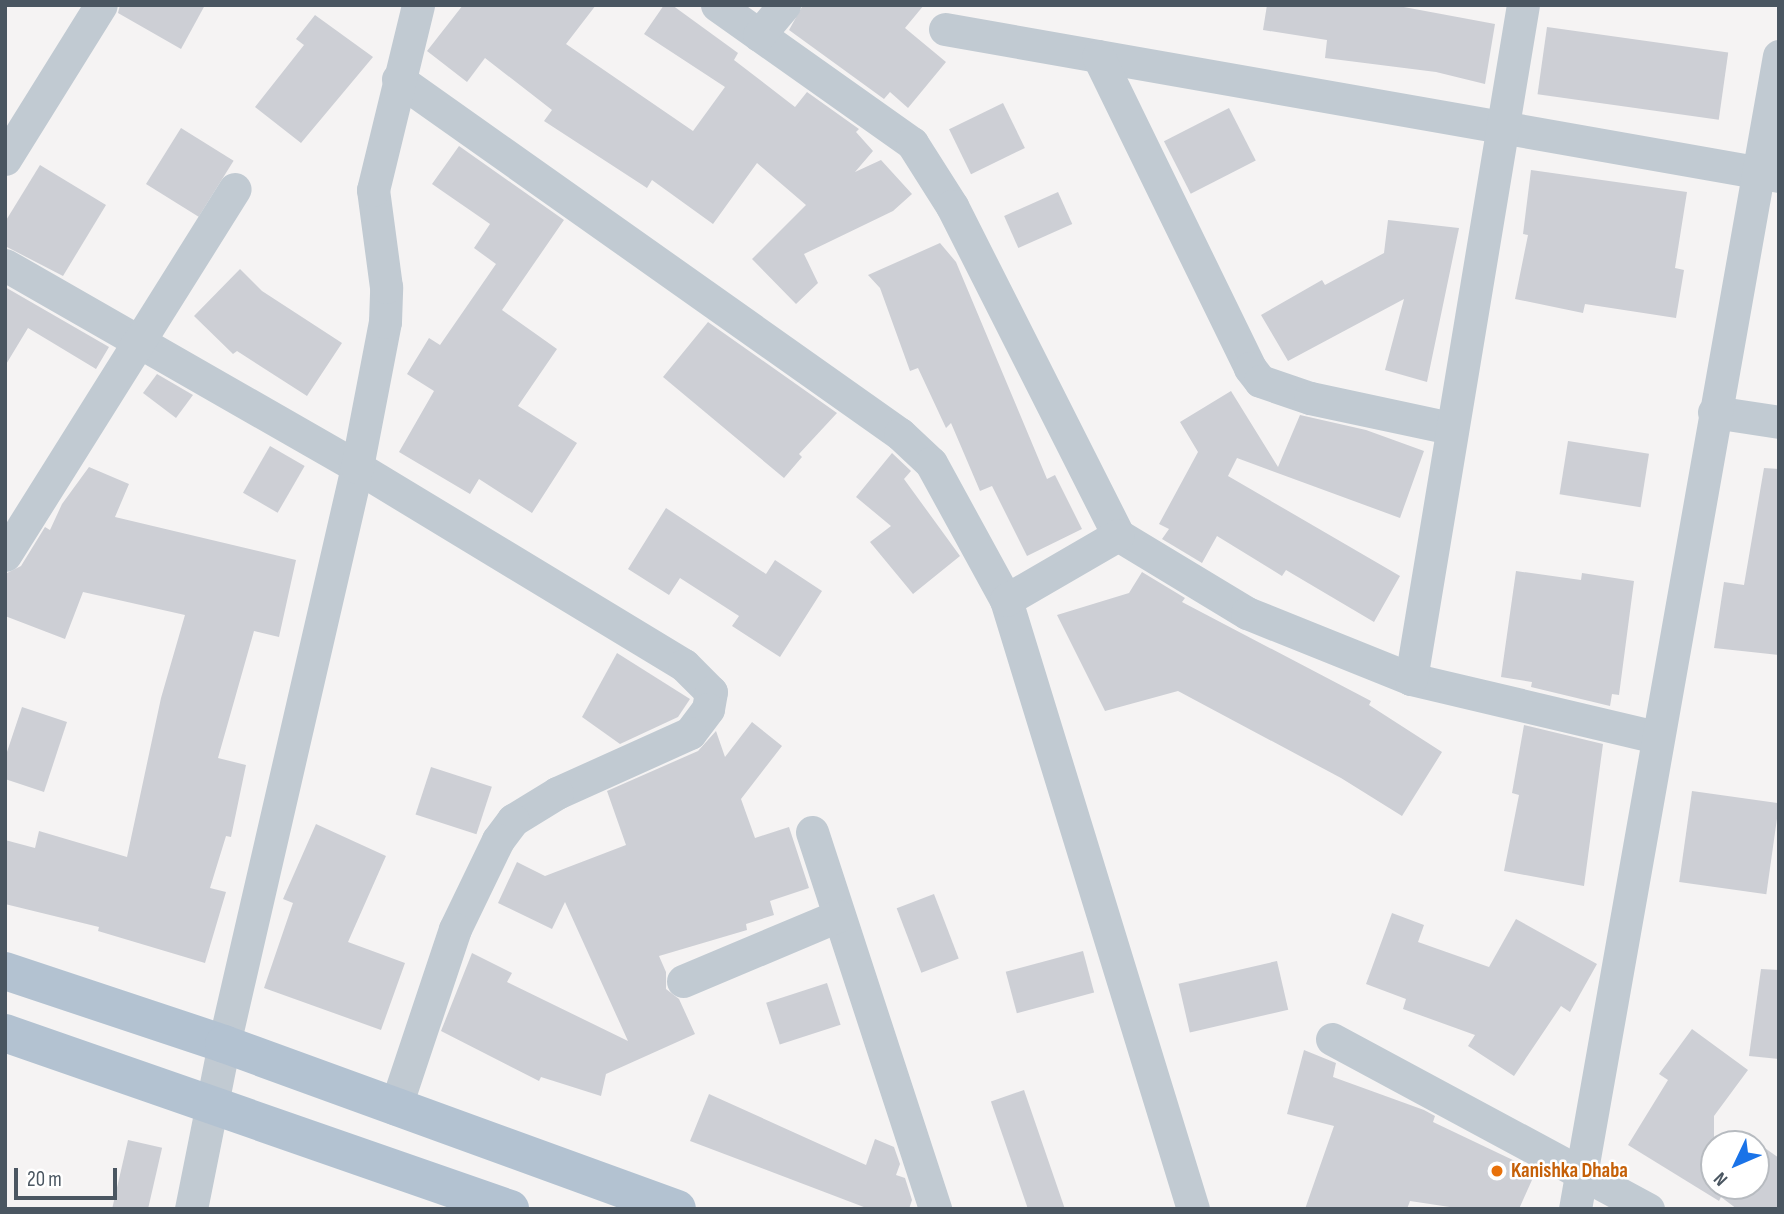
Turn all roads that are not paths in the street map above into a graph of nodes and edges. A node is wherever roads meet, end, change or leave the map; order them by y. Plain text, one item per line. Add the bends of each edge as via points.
1 (101, 5) edge
2 (418, 5) edge
3 (717, 5) edge
4 (784, 5) edge
5 (1523, 5) edge
6 (945, 29) dead end
7 (758, 35) junction
8 (1098, 56) junction
9 (1779, 56) edge
10 (398, 79) junction
11 (1502, 131) junction
12 (5, 159) edge
13 (1769, 174) edge
14 (235, 189) dead end
15 (5, 265) edge
16 (136, 341) junction
17 (1714, 412) junction
18 (1779, 422) edge
19 (1450, 428) junction
20 (357, 467) junction
21 (1118, 535) junction
22 (5, 555) edge
23 (1006, 600) junction
24 (1411, 679) junction
25 (1657, 737) junction
26 (812, 832) dead end
27 (838, 916) junction
28 (5, 971) edge
29 (683, 981) dead end
30 (5, 1033) edge
31 (1332, 1039) dead end
32 (224, 1044) junction
33 (213, 1104) junction
34 (395, 1108) junction
35 (1581, 1170) junction
36 (191, 1209) edge
37 (510, 1209) edge
38 (677, 1209) edge
39 (935, 1209) edge
40 (1193, 1209) edge
41 (1575, 1209) edge
42 (1648, 1209) edge

1 - 12 street
2 - 10 street
3 - 7 street
4 - 7 street
5 - 11 street
6 - 8 street
7 - 21 street via 912,143 952,206
8 - 11 street
8 - 19 street via 1260,381 1310,398
9 - 13 street
10 - 20 street via 373,190 386,287 385,322
10 - 23 street via 900,434 931,463 944,483
11 - 13 street
11 - 19 street
13 - 17 street
14 - 16 street
15 - 16 street
16 - 20 street
16 - 22 street
17 - 18 street
17 - 25 street
19 - 24 street
20 - 32 street
20 - 34 street via 684,665 711,692 708,709 690,733 557,793 513,820 498,840 455,929
21 - 23 street
21 - 24 street via 1247,613
23 - 40 street
24 - 25 street
25 - 35 street
26 - 27 street
27 - 29 street
27 - 39 street
28 - 32 main road
30 - 33 main road
31 - 35 street
32 - 33 street
32 - 34 main road
33 - 36 street
33 - 37 main road
34 - 38 main road
35 - 41 street
35 - 42 street

